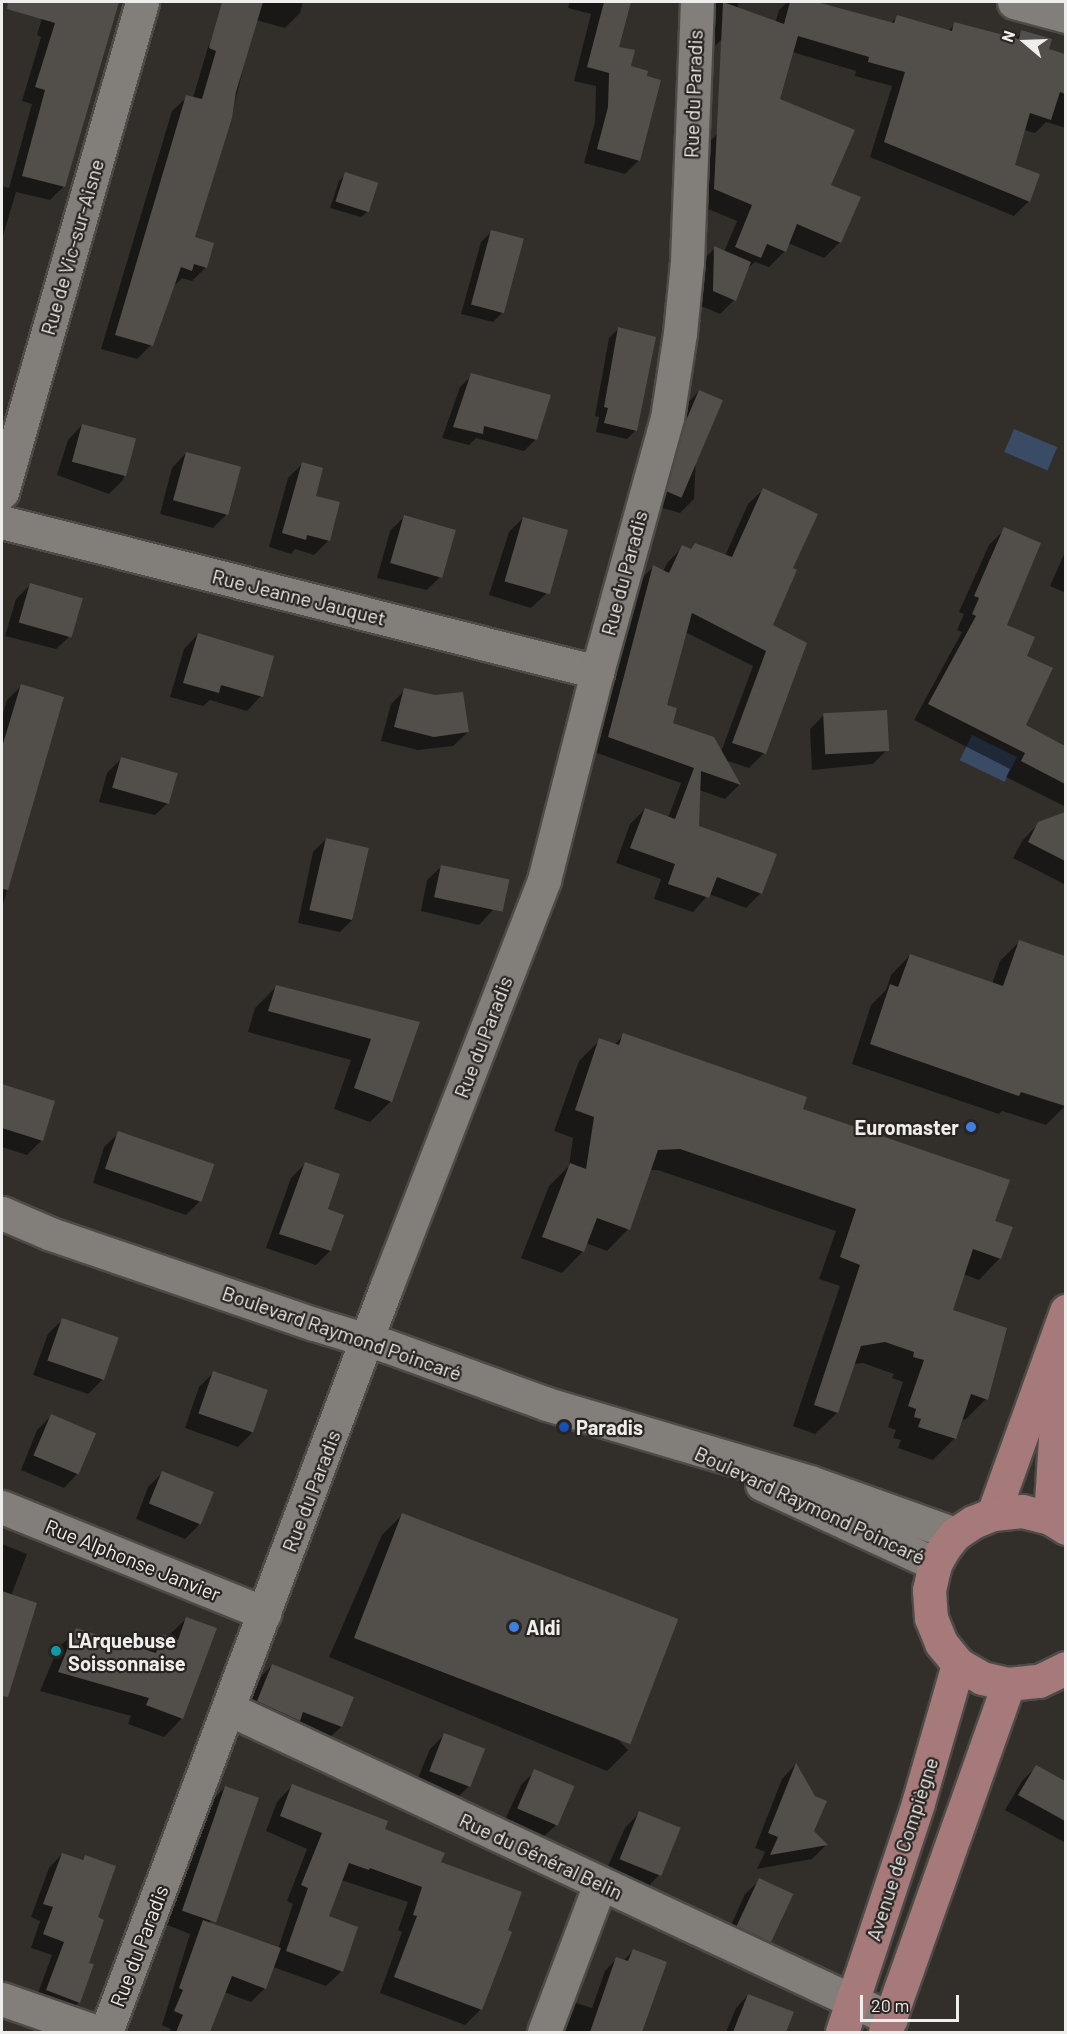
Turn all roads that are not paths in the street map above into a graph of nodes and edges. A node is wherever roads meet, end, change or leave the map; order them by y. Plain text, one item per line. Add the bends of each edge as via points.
1 (142, 2) edge
2 (697, 2) edge
3 (1014, 2) edge
4 (1065, 16) edge
5 (2, 492) edge
6 (2, 522) edge
7 (597, 672) junction
8 (2, 1213) edge
9 (1064, 1317) edge
10 (368, 1340) junction
11 (685, 1446) junction
12 (2, 1507) edge
13 (993, 1514) junction
14 (1058, 1523) edge
15 (955, 1534) junction
16 (936, 1564) junction
17 (264, 1613) junction
18 (958, 1664) junction
19 (1065, 1668) edge
20 (1008, 1684) junction
21 (229, 1709) junction
22 (600, 1884) junction
23 (2, 1998) edge
24 (848, 2018) edge
25 (888, 2026) edge
26 (97, 2032) edge
27 (106, 2032) edge
28 (544, 2032) edge

1 - 5 street, Rue de Vic-sur-Aisne
2 - 7 street, Rue du Paradis via 687,262 680,333 667,418
3 - 4 street
6 - 7 street, Rue Jeanne Jauquet
7 - 10 street, Rue du Paradis via 544,880
8 - 10 street, Boulevard Raymond Poincaré via 51,1234
9 - 13 main road
9 - 14 main road
10 - 11 street, Boulevard Raymond Poincaré via 547,1404
10 - 17 street, Rue du Paradis
11 - 15 street, Boulevard Raymond Poincaré via 810,1482
11 - 16 street, Boulevard Raymond Poincaré via 801,1504
12 - 17 street, Rue Alphonse Janvier
13 - 14 main road via 1022,1511
13 - 15 main road
15 - 16 main road
16 - 18 main road via 929,1590 931,1618 941,1643
17 - 21 street, Rue du Paradis
18 - 20 main road via 982,1678
18 - 24 main road, Avenue de Compiègne via 918,1803
19 - 20 main road via 1040,1681
20 - 25 main road
21 - 22 street, Rue du Général Belin
21 - 27 street, Rue du Paradis
22 - 24 street, Rue du Général Belin
22 - 28 street
23 - 26 street
24 - 25 street, Rue du Général Belin

